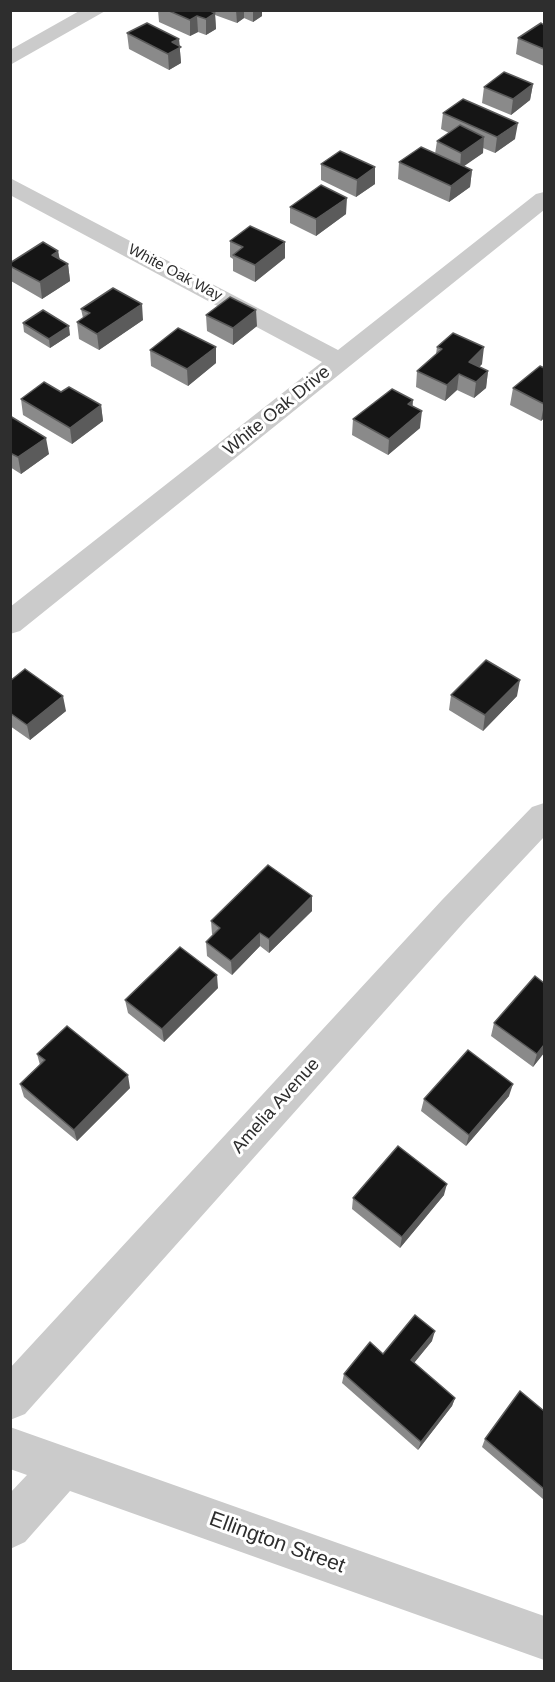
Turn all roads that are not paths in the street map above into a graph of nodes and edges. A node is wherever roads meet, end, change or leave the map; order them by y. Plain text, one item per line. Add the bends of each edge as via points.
1 (97, 10) edge
2 (10, 59) edge
3 (10, 184) edge
4 (544, 199) edge
5 (339, 361) junction
6 (10, 623) edge
7 (544, 816) edge
8 (10, 1399) edge
9 (10, 1448) edge
10 (62, 1467) junction
11 (10, 1527) edge
12 (544, 1638) edge

1 - 2 street
3 - 5 street, White Oak Way
4 - 5 street, White Oak Drive
5 - 6 street, White Oak Drive
7 - 8 street, Amelia Avenue
9 - 10 street, Ellington Street
10 - 11 street
10 - 12 street, Ellington Street

